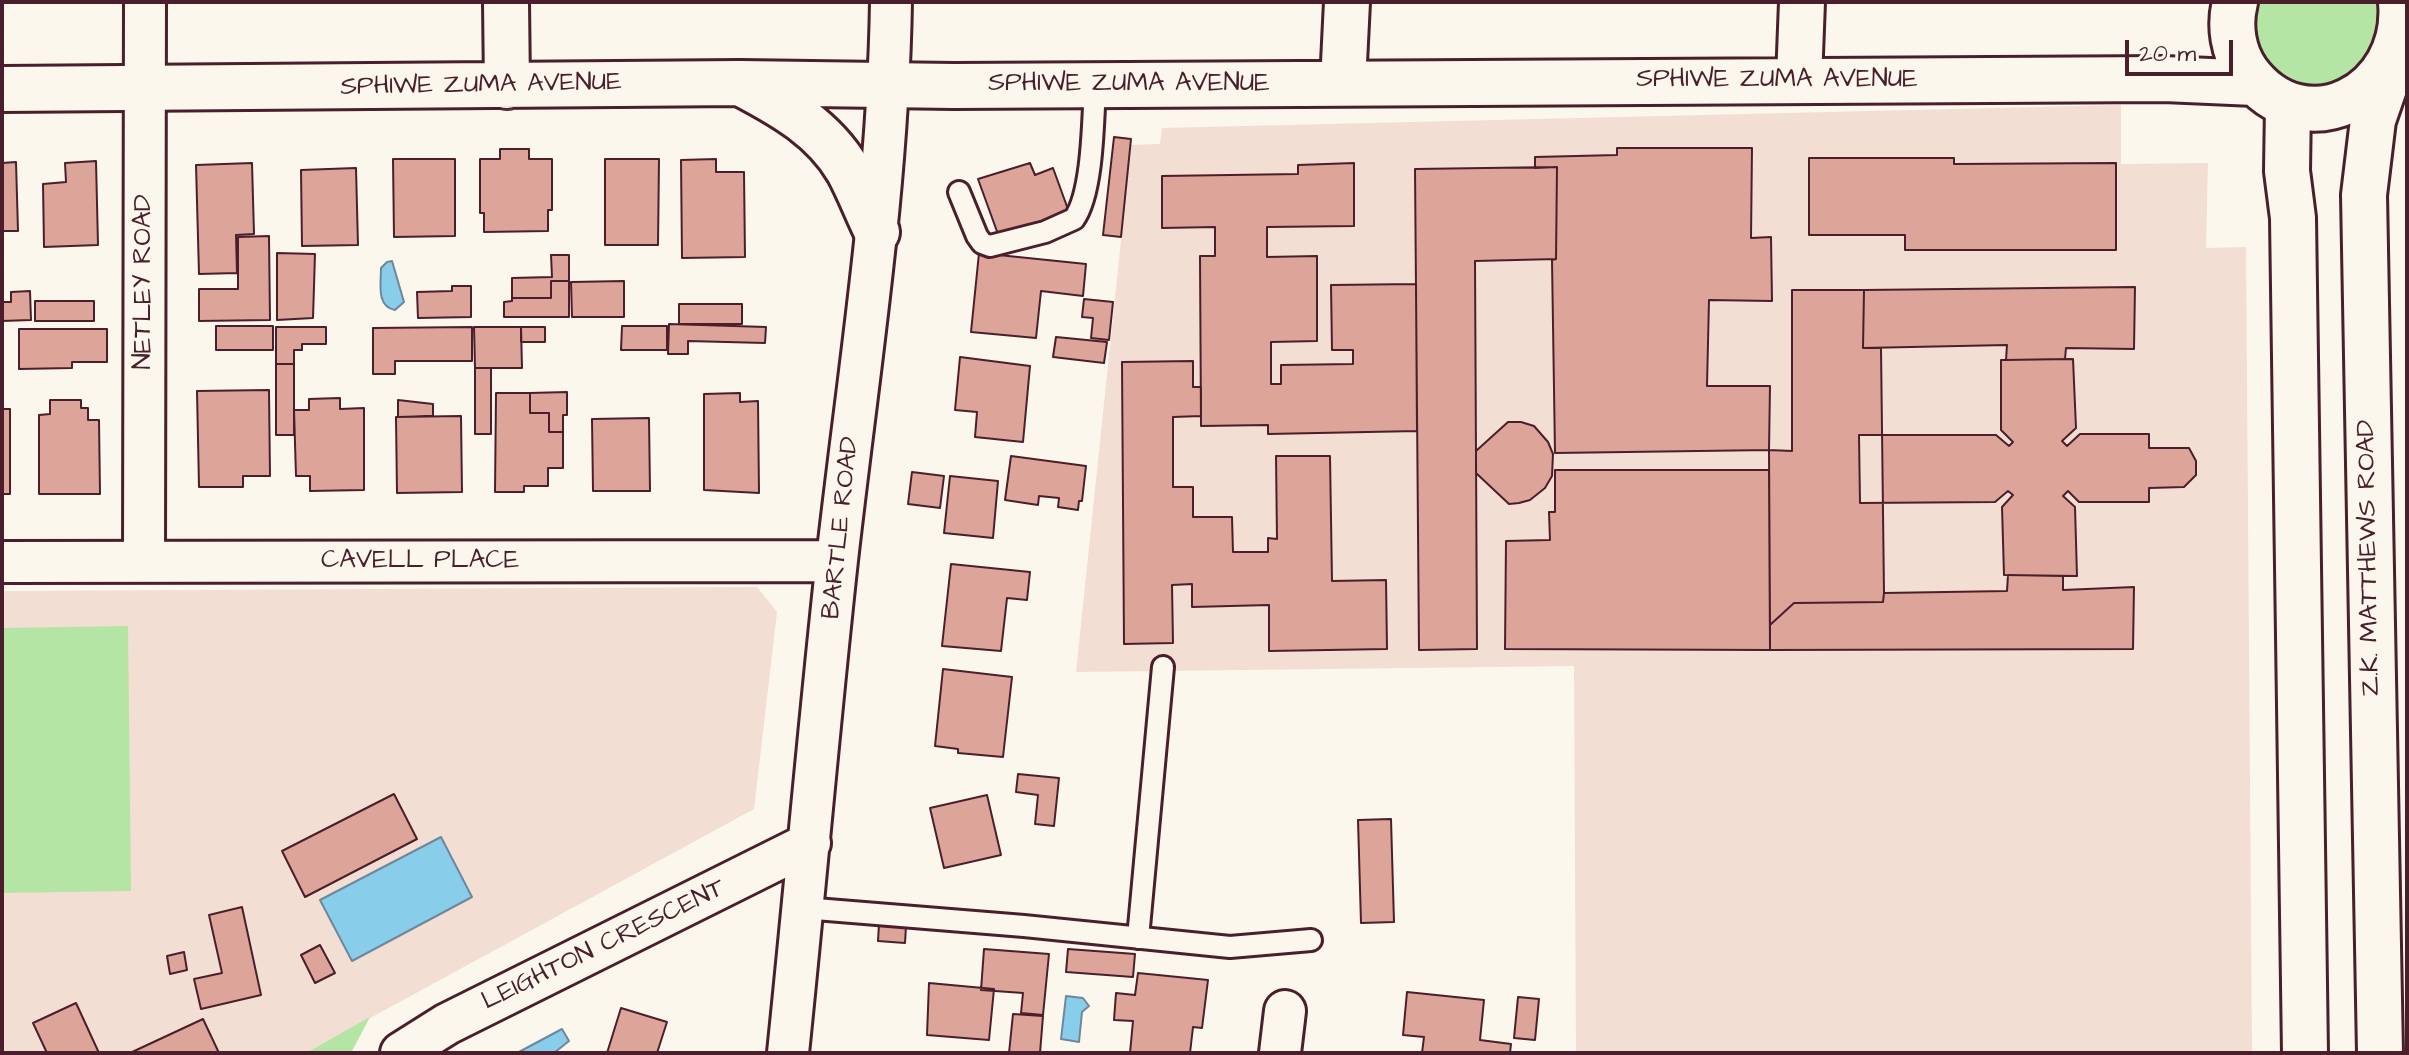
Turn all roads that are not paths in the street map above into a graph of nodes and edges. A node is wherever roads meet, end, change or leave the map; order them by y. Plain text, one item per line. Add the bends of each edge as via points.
1 (145, 2) edge
2 (506, 2) edge
3 (891, 2) edge
4 (1347, 2) edge
5 (1802, 2) edge
6 (2235, 2) edge
7 (2401, 32) edge
8 (1799, 80) junction
9 (740, 83) junction
10 (1343, 83) junction
11 (1095, 85) junction
12 (507, 86) junction
13 (890, 86) junction
14 (2, 89) edge
15 (145, 89) junction
16 (2272, 94) junction
17 (959, 192) dead end
18 (877, 232) junction
19 (837, 561) junction
20 (2, 562) edge
21 (144, 562) junction
22 (1163, 667) dead end
23 (810, 843) junction
24 (803, 908) junction
25 (1138, 938) junction
26 (1311, 940) dead end
27 (1285, 1011) dead end
28 (401, 1053) edge
29 (788, 1053) edge
30 (1280, 1053) edge
31 (2305, 1053) edge
32 (2380, 1053) edge

1 - 15 street, NETLEY ROAD
2 - 12 street
3 - 13 street, BARTLE ROAD
4 - 10 street
5 - 8 street
6 - 16 street via 2233,38 2240,63
7 - 16 street, SPHIWE ZUMA AVENUE via 2379,84 2347,105 2327,109
7 - 32 street, Z.K. MATTHEWS ROAD via 2373,120 2364,195
8 - 10 street, SPHIWE ZUMA AVENUE
8 - 16 street, SPHIWE ZUMA AVENUE via 2164,79
9 - 12 street, SPHIWE ZUMA AVENUE
9 - 13 street, SPHIWE ZUMA AVENUE
9 - 18 street via 788,108 820,135 847,169
10 - 11 street, SPHIWE ZUMA AVENUE
11 - 13 street, SPHIWE ZUMA AVENUE
11 - 17 lane via 1089,166 1074,219 994,247 977,236
12 - 15 street, SPHIWE ZUMA AVENUE
13 - 18 street, BARTLE ROAD
14 - 15 street, SPHIWE ZUMA AVENUE
15 - 21 street, NETLEY ROAD
16 - 31 street via 2293,218
18 - 19 street, BARTLE ROAD
19 - 21 street, CAVELL PLACE
19 - 23 street, BARTLE ROAD
20 - 21 street, CAVELL PLACE
22 - 25 lane
23 - 24 street, BARTLE ROAD
23 - 28 street, LEIGHTON CRESCENT via 447,1024
24 - 25 lane
24 - 29 street, BARTLE ROAD
25 - 26 lane via 1230,947
27 - 30 street

